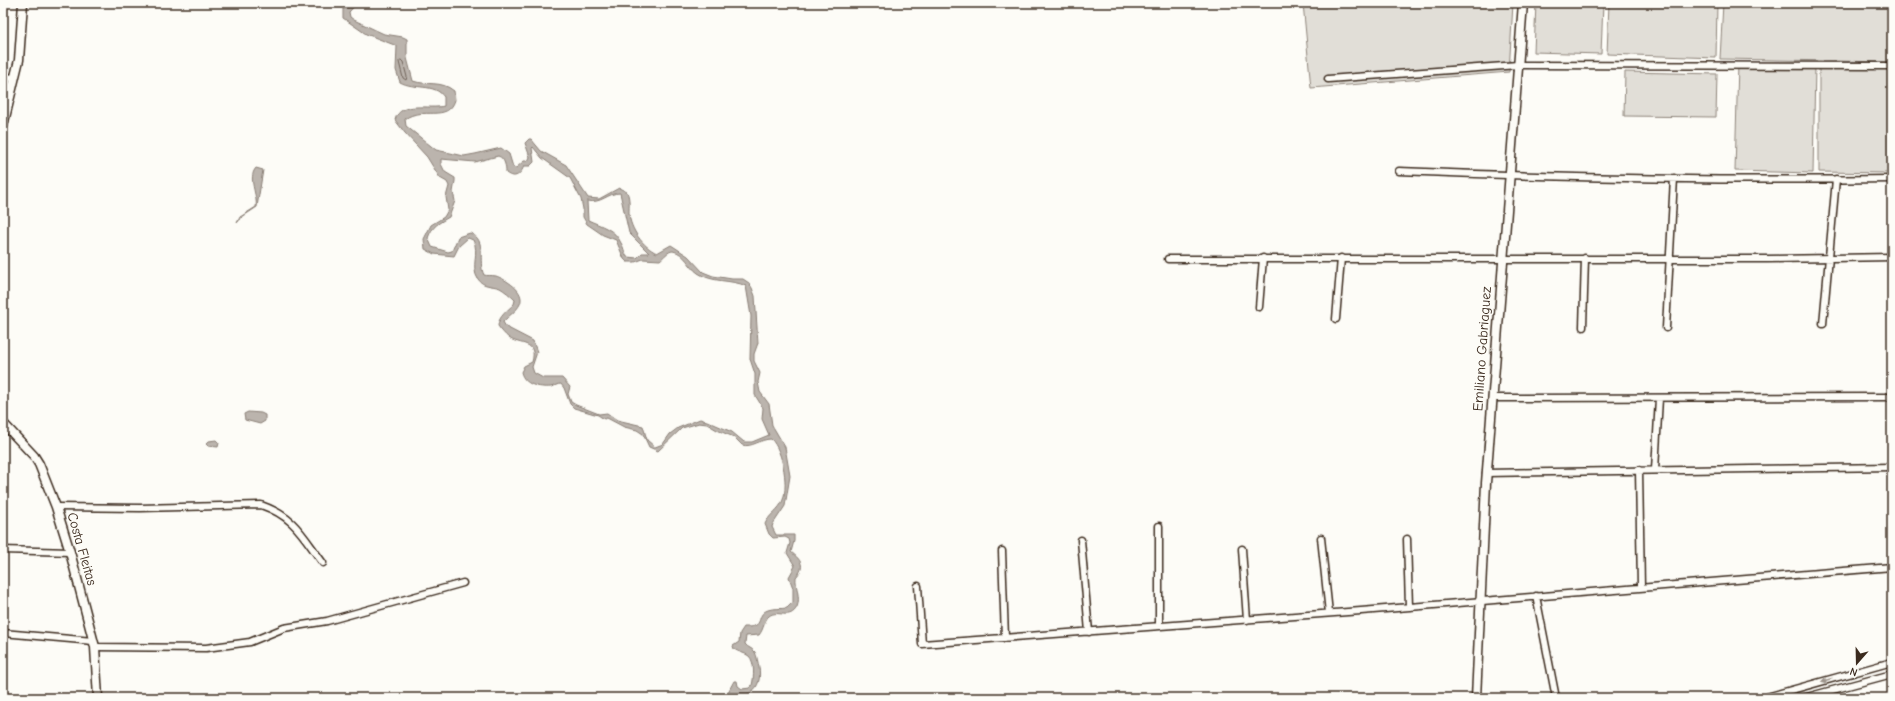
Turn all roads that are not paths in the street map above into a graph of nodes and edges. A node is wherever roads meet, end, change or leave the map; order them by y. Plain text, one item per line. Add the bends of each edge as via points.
1 (23, 3) edge
2 (1523, 3) edge
3 (1518, 65) junction
4 (1892, 66) edge
5 (3, 77) edge
6 (15, 78) junction
7 (1328, 79) dead end
8 (3, 126) edge
9 (1400, 171) dead end
10 (1508, 176) junction
11 (1674, 178) junction
12 (1836, 179) junction
13 (1892, 179) edge
14 (1892, 257) edge
15 (1168, 258) dead end
16 (1263, 258) junction
17 (1341, 258) junction
18 (1502, 258) junction
19 (1585, 258) junction
20 (1669, 258) junction
21 (1829, 258) junction
22 (1259, 307) dead end
23 (1336, 319) dead end
24 (1823, 324) dead end
25 (1583, 327) dead end
26 (1666, 328) dead end
27 (1892, 397) edge
28 (1492, 398) junction
29 (1659, 398) junction
30 (3, 423) edge
31 (1892, 467) edge
32 (1639, 470) junction
33 (1655, 470) junction
34 (1486, 473) junction
35 (56, 507) junction
36 (1159, 526) dead end
37 (1321, 538) dead end
38 (1407, 539) dead end
39 (1081, 540) dead end
40 (1242, 549) dead end
41 (3, 550) edge
42 (1002, 551) dead end
43 (70, 552) junction
44 (323, 562) dead end
45 (1892, 567) edge
46 (463, 584) dead end
47 (918, 586) dead end
48 (1641, 587) junction
49 (1536, 596) junction
50 (1480, 601) junction
51 (1409, 607) junction
52 (1329, 613) junction
53 (1247, 620) junction
54 (1159, 626) junction
55 (1089, 632) junction
56 (3, 633) edge
57 (1004, 638) junction
58 (94, 644) junction
59 (1892, 662) edge
60 (1892, 674) edge
61 (98, 698) edge
62 (1476, 698) edge
63 (1556, 698) edge
64 (1763, 698) edge
65 (1803, 698) edge

1 - 6 main road via 19,60
2 - 3 main road, Emiliano Gabriaguez
3 - 4 street
3 - 7 street
3 - 10 main road, Emiliano Gabriaguez
5 - 6 street
6 - 8 main road
9 - 10 street
10 - 11 street
10 - 18 main road, Emiliano Gabriaguez
11 - 12 street
11 - 20 street
12 - 13 street
12 - 21 street
14 - 21 street
15 - 16 street
16 - 17 street
16 - 22 street
17 - 18 street
17 - 23 street
18 - 19 street
18 - 28 main road, Emiliano Gabriaguez
19 - 20 street
19 - 25 street
20 - 21 street
20 - 26 street
21 - 24 street
27 - 29 street
28 - 29 street
28 - 34 main road, Emiliano Gabriaguez
29 - 33 street
30 - 35 main road, Costa Fleitas via 34,456
31 - 33 street
32 - 33 street
32 - 34 street
32 - 48 street
34 - 50 main road, Emiliano Gabriaguez
35 - 43 main road, Costa Fleitas
35 - 44 street via 261,505 276,510 292,520
36 - 54 street
37 - 52 street
38 - 51 street
39 - 55 street
40 - 53 street
41 - 43 street
42 - 57 street
43 - 58 main road, Costa Fleitas
45 - 48 street
46 - 58 street via 327,621 284,628 250,642 206,648
47 - 57 street via 922,644
48 - 49 street
49 - 50 street
49 - 63 street
50 - 51 street
50 - 62 main road, Emiliano Gabriaguez
51 - 52 street
52 - 53 street
53 - 54 street
54 - 55 street
55 - 57 street
56 - 58 street
58 - 61 main road, Costa Fleitas
59 -> 64 street
60 - 65 street

